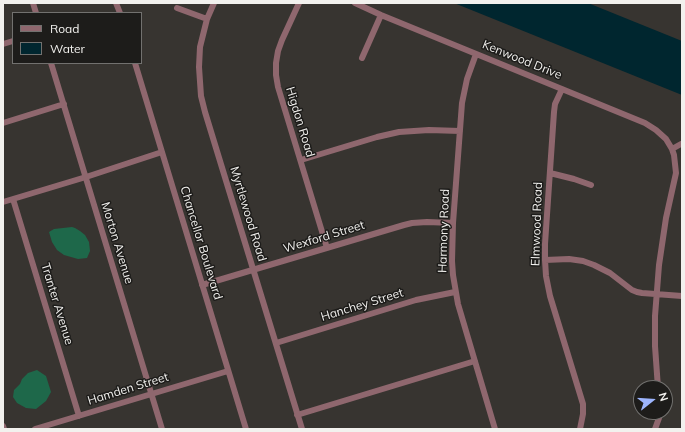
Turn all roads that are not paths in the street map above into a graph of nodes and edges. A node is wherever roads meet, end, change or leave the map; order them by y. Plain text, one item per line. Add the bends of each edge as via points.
1 (214, 3) edge
2 (299, 3) edge
3 (355, 3) edge
4 (176, 8) dead end
5 (381, 15) junction
6 (207, 19) junction
7 (476, 54) junction
8 (362, 58) dead end
9 (51, 64) edge
10 (135, 64) edge
11 (562, 89) junction
12 (64, 104) junction
13 (3, 123) edge
14 (460, 132) junction
15 (681, 144) dead end
16 (672, 148) junction
17 (162, 152) junction
18 (301, 160) junction
19 (550, 172) junction
20 (86, 177) junction
21 (591, 185) dead end
22 (13, 199) junction
23 (3, 202) edge
24 (453, 223) junction
25 (327, 248) junction
26 (545, 260) junction
27 (253, 270) junction
28 (202, 285) junction
29 (455, 292) junction
30 (657, 294) junction
31 (682, 296) edge
32 (276, 343) junction
33 (475, 361) junction
34 (228, 371) junction
35 (657, 380) edge
36 (151, 394) junction
37 (298, 415) junction
38 (79, 416) junction
39 (3, 426) edge
40 (4, 429) edge
41 (35, 429) edge
42 (162, 429) edge
43 (246, 429) edge
44 (302, 429) edge
45 (495, 429) edge
46 (580, 429) edge

1 - 6 street, Myrtlewood Road
2 - 18 street, Higdon Road via 278,51 276,75
3 - 5 street, Kenwood Drive
4 - 6 street
5 - 7 street, Kenwood Drive
5 - 8 street
6 - 27 street, Myrtlewood Road via 199,57 201,96
7 - 11 street, Kenwood Drive
7 - 14 street, Harmony Road via 465,88
9 - 12 street, Morton Avenue
10 - 17 street, Chancellor Boulevard
11 - 16 street, Kenwood Drive via 650,125 661,133
11 - 19 street, Elmwood Road via 554,108
12 - 13 street
12 - 20 street, Morton Avenue
14 - 18 street via 399,132
14 - 24 street, Harmony Road
15 - 16 street
16 - 30 street, Kenwood Drive via 676,173 662,240
17 - 20 street
17 - 28 street, Chancellor Boulevard
18 - 25 street, Higdon Road
19 - 21 street
19 - 26 street, Elmwood Road
20 - 22 street
20 - 36 street, Morton Avenue
22 - 23 street
22 - 38 street, Tranter Avenue
24 - 25 street, Wexford Street via 412,223
24 - 29 street, Harmony Road via 452,261
25 - 27 street, Wexford Street
26 - 30 street via 569,259 588,263 604,270 635,291
26 - 46 street, Elmwood Road via 550,296 582,404
27 - 28 street, Wexford Street
27 - 32 street, Myrtlewood Road
28 - 34 street, Chancellor Boulevard
29 - 32 street, Hanchey Street via 416,300
29 - 33 street, Harmony Road
30 - 31 street
30 - 35 street, Kenwood Drive via 655,346
32 - 37 street, Myrtlewood Road
33 - 37 street
33 - 45 street, Harmony Road
34 - 36 street, Hamden Street
34 - 43 street, Chancellor Boulevard
36 - 38 street, Hamden Street
36 - 42 street, Morton Avenue
37 - 44 street, Myrtlewood Road
38 - 41 street, Hamden Street
39 - 40 street

